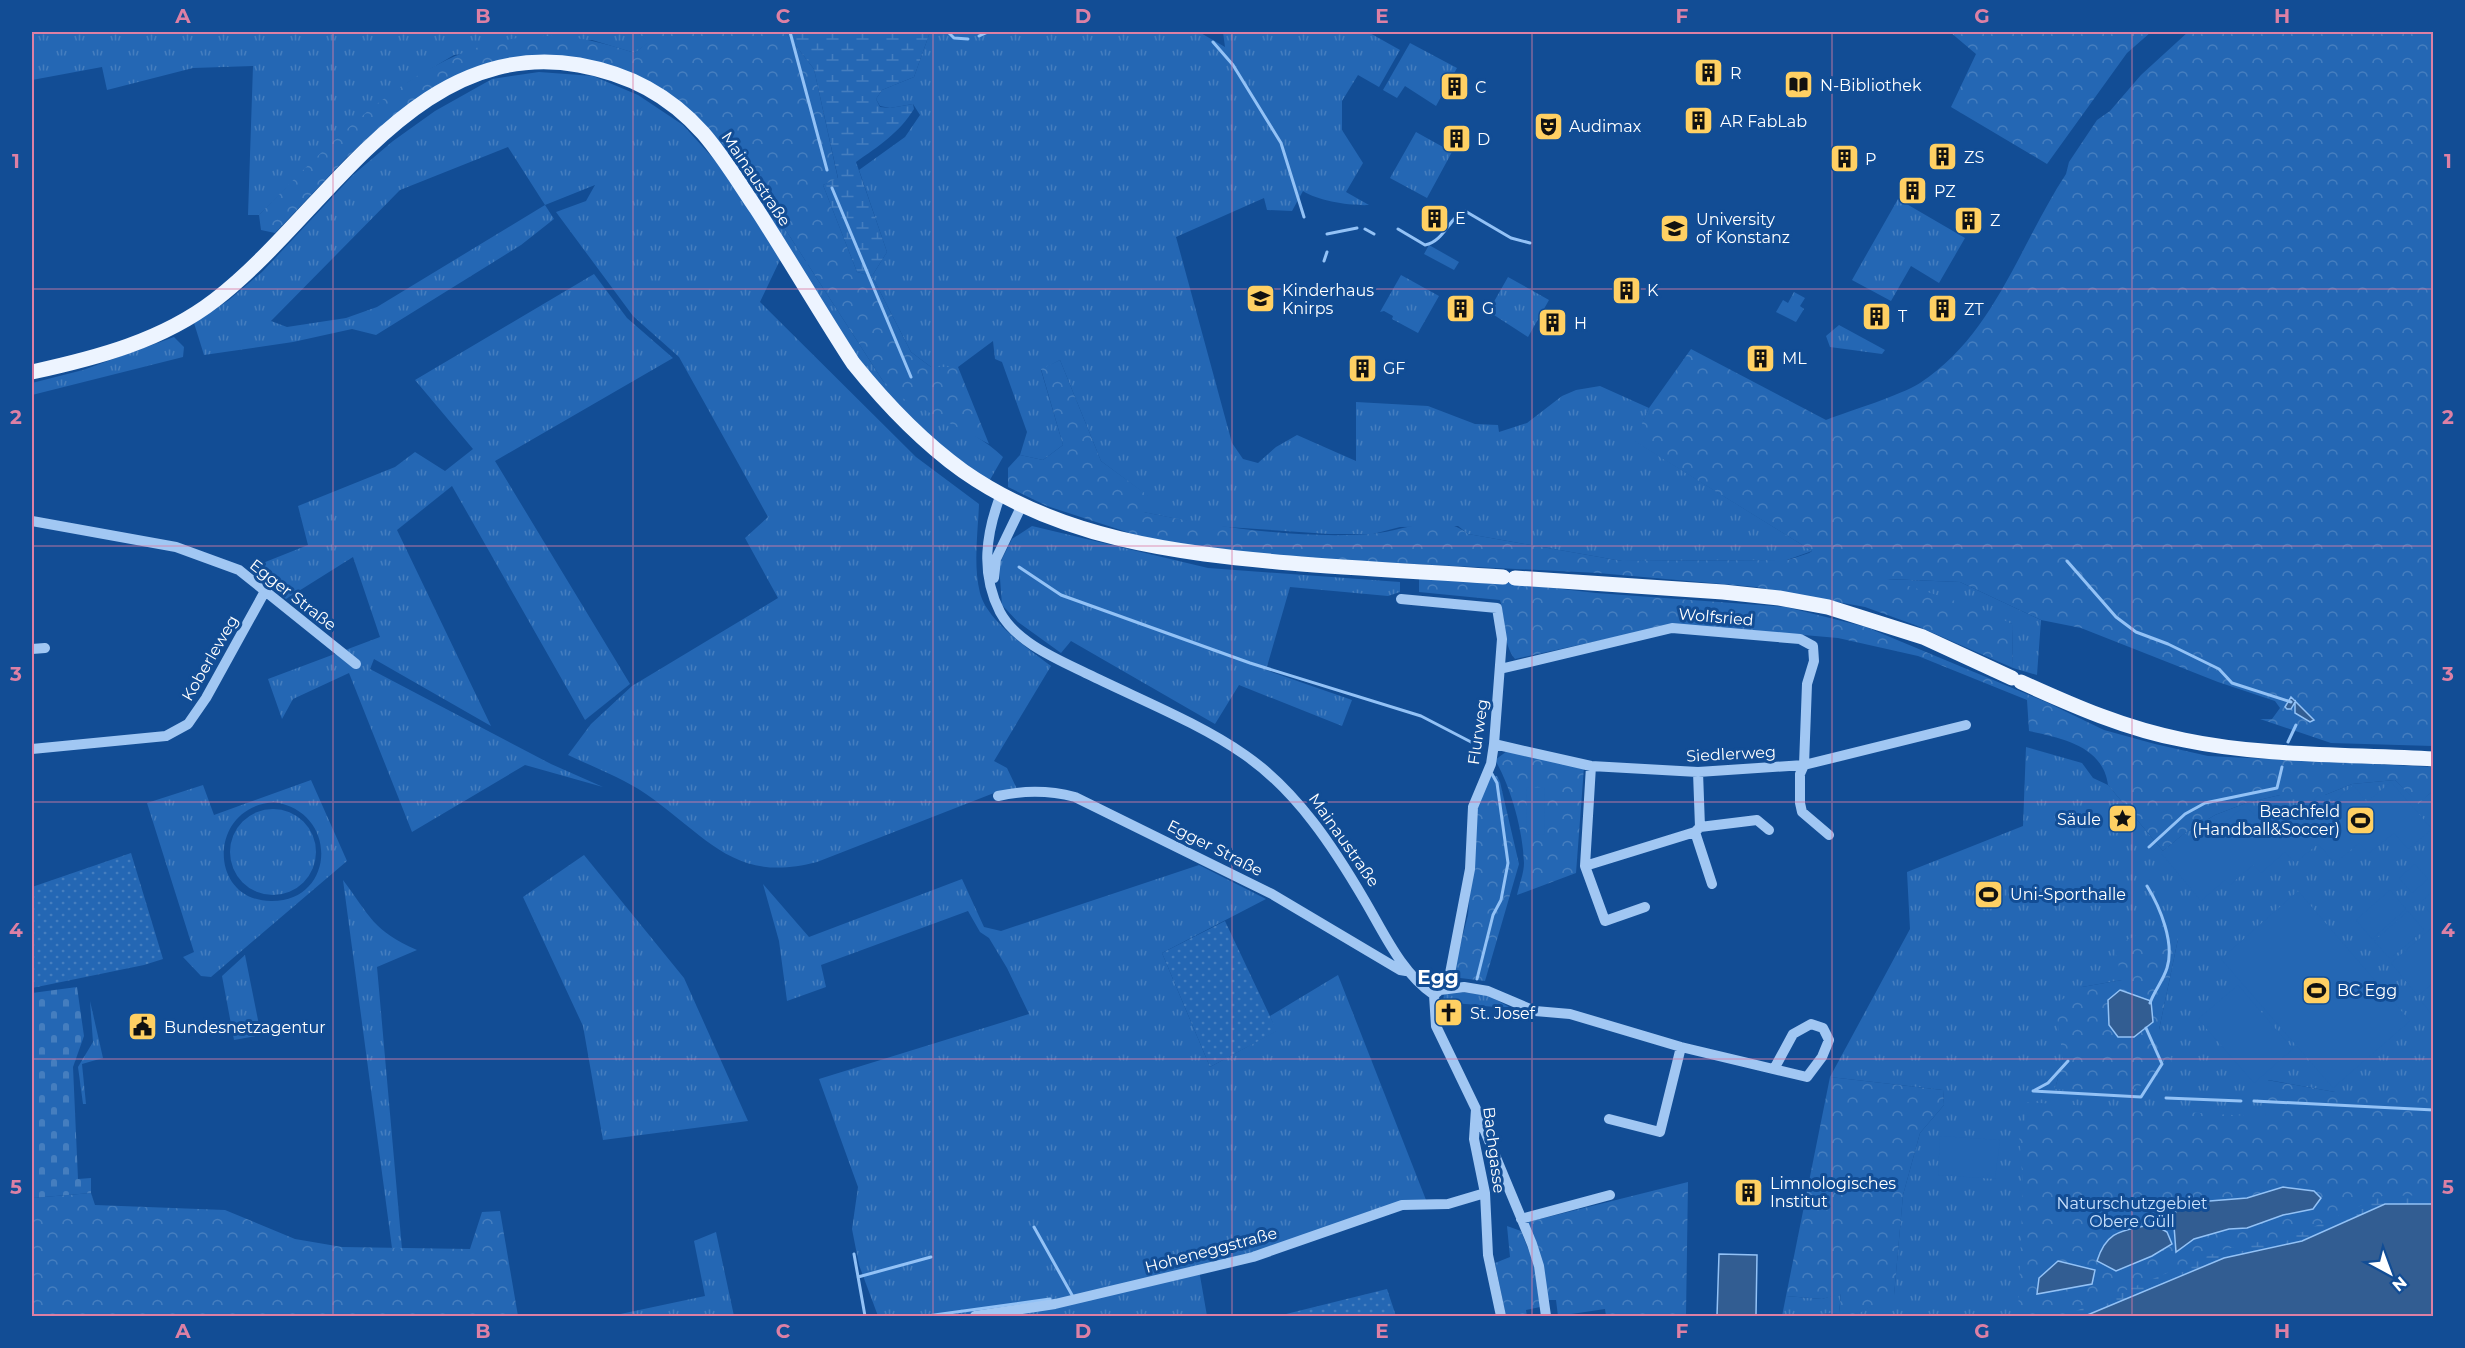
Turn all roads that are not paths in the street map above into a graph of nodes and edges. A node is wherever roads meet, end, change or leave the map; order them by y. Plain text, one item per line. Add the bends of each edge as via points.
1 (32, 372) edge
2 (1001, 494) junction
3 (1022, 505) junction
4 (32, 521) edge
5 (993, 590) junction
6 (264, 593) junction
7 (1401, 599) dead end
8 (45, 648) dead end
9 (32, 649) edge
10 (356, 664) dead end
11 (1500, 669) junction
12 (1966, 725) dead end
13 (1494, 744) junction
14 (32, 749) edge
15 (2433, 759) edge
16 (1804, 765) junction
17 (1591, 766) junction
18 (1698, 772) junction
19 (998, 796) dead end
20 (1698, 830) junction
21 (1769, 830) dead end
22 (1829, 835) dead end
23 (1585, 866) junction
24 (1712, 884) dead end
25 (1645, 907) dead end
26 (1406, 971) junction
27 (1447, 988) junction
28 (1434, 995) junction
29 (1681, 1047) junction
30 (1774, 1069) junction
31 (1476, 1109) junction
32 (1609, 1119) dead end
33 (1485, 1193) junction
34 (1610, 1195) dead end
35 (1521, 1219) junction
36 (975, 1317) edge
37 (1501, 1317) edge
38 (1546, 1317) edge

1 - 2 main road, Mainaustraße via 134,344 214,301 251,270 384,131 447,87 513,64 560,62 602,69 637,81 669,100 703,133 729,167 853,363 877,393 939,453
2 - 3 main road
2 - 5 street, Mainaustraße via 986,542
3 - 5 street, Mainaustraße via 996,559
3 - 15 main road via 1096,533 1178,552 1723,592 1818,605 1923,637 2122,724 2184,741 2268,751
4 - 6 street, Egger Straße via 176,547 239,570
5 - 26 street, Mainaustraße via 1000,612 1030,642 1212,736 1264,769 1307,813 1345,866
6 - 10 street, Egger Straße
6 - 14 street, Koberleweg via 188,724 166,736
7 - 11 street, Flurweg via 1497,608 1502,639
8 - 9 street
11 - 13 street, Flurweg
11 - 16 street, Wolfsried via 1672,628 1800,639 1812,646 1814,661 1807,684
12 - 16 street, Siedlerweg
13 - 17 street, Siedlerweg
13 - 27 street, Flurweg via 1491,764 1473,807 1470,869
16 - 18 street, Siedlerweg
16 - 22 street via 1800,774 1802,812
17 - 18 street, Siedlerweg
17 - 23 street
18 - 20 street
19 - 26 street, Egger Straße via 1032,790 1075,797 1272,894
20 - 21 street via 1757,820
20 - 23 street
20 - 24 street
23 - 25 street via 1605,921
26 - 28 street, Mainaustraße
27 - 28 street
27 - 29 street via 1488,991 1535,1011 1570,1014
28 - 31 street, Bachgasse via 1436,1026
29 - 30 street
29 - 32 street via 1660,1132
30 - 30 street via 1808,1077 1828,1040 1823,1028 1811,1024 1793,1034
31 - 33 street, Bachgasse via 1474,1140
31 - 35 street
33 - 36 street, Hoheneggstraße via 1448,1204 1402,1205 1253,1257 1055,1304
33 - 37 street, Bachgasse via 1488,1255
34 - 35 street
35 - 38 street via 1539,1266

